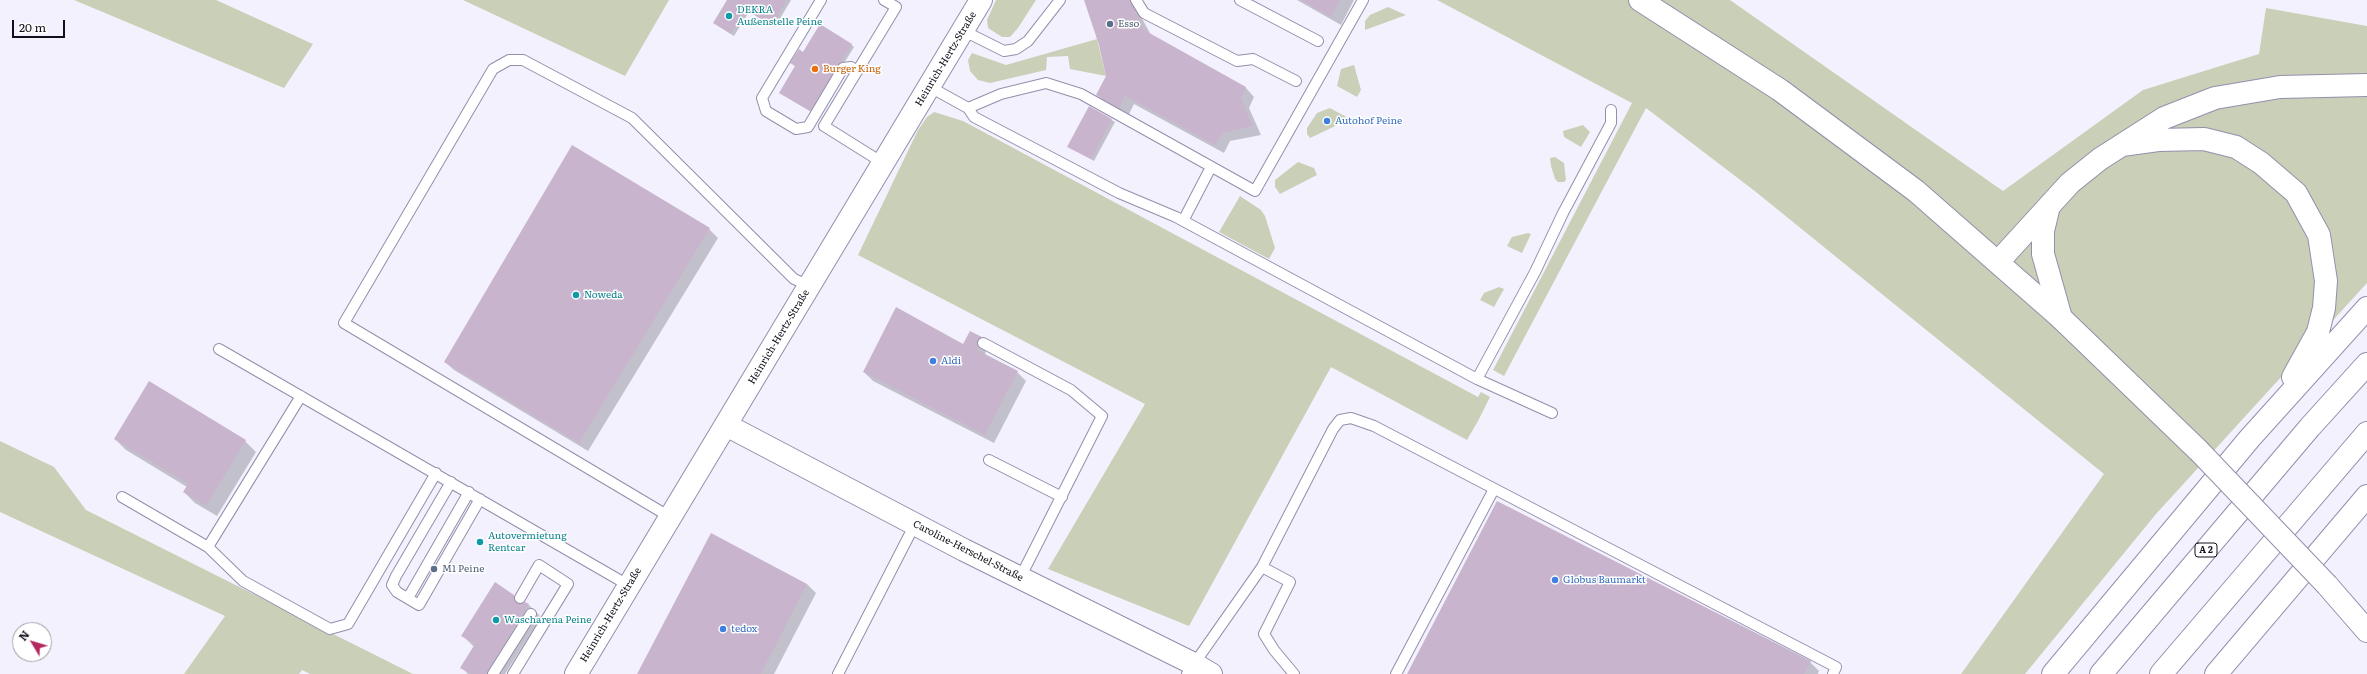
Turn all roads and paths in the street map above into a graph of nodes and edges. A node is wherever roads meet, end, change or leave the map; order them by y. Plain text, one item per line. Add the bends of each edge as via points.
1 (821, 0) edge
2 (884, 0) edge
3 (981, 0) edge
4 (1060, 0) edge
5 (1136, 0) edge
6 (1240, 0) edge
7 (1363, 0) edge
8 (1640, 0) edge
9 (964, 31) junction
10 (1318, 41) dead end
11 (857, 71) junction
12 (1296, 81) dead end
13 (2367, 85) edge
14 (930, 87) junction
15 (968, 108) junction
16 (1611, 110) dead end
17 (2122, 145) junction
18 (883, 163) junction
19 (1211, 167) junction
20 (2050, 205) junction
21 (1183, 221) junction
22 (1998, 262) junction
23 (810, 286) junction
24 (2367, 308) edge
25 (2061, 318) junction
26 (983, 343) dead end
27 (219, 349) dead end
28 (2367, 364) edge
29 (1477, 379) junction
30 (302, 396) junction
31 (1552, 413) dead end
32 (726, 425) junction
33 (2367, 433) edge
34 (2250, 438) junction
35 (989, 460) dead end
36 (436, 473) junction
37 (451, 482) junction
38 (1494, 489) junction
39 (470, 492) junction
40 (2367, 496) edge
41 (122, 497) dead end
42 (1062, 497) junction
43 (480, 499) junction
44 (2367, 503) edge
45 (670, 517) junction
46 (916, 524) junction
47 (2328, 540) junction
48 (208, 547) junction
49 (1262, 567) junction
50 (1020, 578) junction
51 (628, 585) junction
52 (408, 598) junction
53 (520, 598) dead end
54 (531, 614) dead end
55 (2367, 631) edge
56 (1198, 671) edge
57 (493, 674) edge
58 (513, 674) edge
59 (576, 674) edge
60 (838, 674) edge
61 (1294, 674) edge
62 (1396, 674) edge
63 (1833, 674) edge
64 (2053, 674) edge
65 (2102, 674) edge
66 (2161, 674) edge
67 (2216, 674) edge

1 - 11 lane via 762,98 766,111 796,129 808,127 843,68 851,67
2 - 11 lane via 896,7
3 - 9 main road, Heinrich-Hertz-Straße
4 - 9 lane via 1028,41 1016,48 1004,51
5 - 12 lane via 1144,13 1237,61 1253,60
6 - 10 lane
7 - 19 lane via 1255,191
8 - 22 main road via 1780,90 1856,145 1916,191
9 - 14 main road, Heinrich-Hertz-Straße
11 - 18 lane via 824,126
13 - 17 main road via 2280,87 2215,98 2164,118
14 - 15 lane
14 - 18 main road, Heinrich-Hertz-Straße
15 - 19 lane via 1001,94 1046,83 1081,94
15 - 21 lane via 974,117 1119,193
16 - 29 lane via 1611,123
17 - 20 main road via 2070,183
17 - 34 main road via 2158,140 2204,139 2236,147 2261,163 2296,193 2319,235 2326,281 2324,308 2318,332 2294,376
18 - 23 main road, Heinrich-Hertz-Straße
19 - 21 lane
20 - 22 main road
20 - 25 main road via 2043,231 2043,254
21 - 29 lane
22 - 25 main road
23 - 32 main road, Heinrich-Hertz-Straße
23 - 45 lane via 794,279 632,118 523,60 509,60 493,69 344,323
24 - 34 main road
25 - 55 main road, bridge via 2199,451 2327,585
26 - 42 lane via 1071,390 1102,416
27 - 30 lane
28 - 65 main road, A 2 via 2310,427
29 - 31 lane
30 - 36 lane
30 - 48 lane
32 - 45 main road, Heinrich-Hertz-Straße
32 - 46 main road, Caroline-Herschel-Straße
33 - 66 main road
34 - 64 main road
35 - 42 lane
36 - 37 lane
36 - 48 lane via 348,624 330,629 243,581
37 - 39 lane
37 - 52 lane via 392,585 397,592
38 - 49 lane via 1374,426 1351,418 1340,420 1321,450
38 - 62 lane
38 - 63 lane via 1836,667
39 - 43 lane
39 - 52 lane
40 - 47 main road
41 - 48 lane
42 - 50 lane
43 - 51 lane
43 - 52 lane via 419,605
44 - 47 main road
45 - 51 main road, Heinrich-Hertz-Straße
46 - 50 main road, Caroline-Herschel-Straße
46 - 60 lane
47 - 67 main road
49 - 56 lane
49 - 61 lane via 1290,582 1264,634
50 - 56 main road, Caroline-Herschel-Straße
51 - 59 main road, Heinrich-Hertz-Straße
53 - 58 lane via 539,565 568,584
54 - 57 lane

